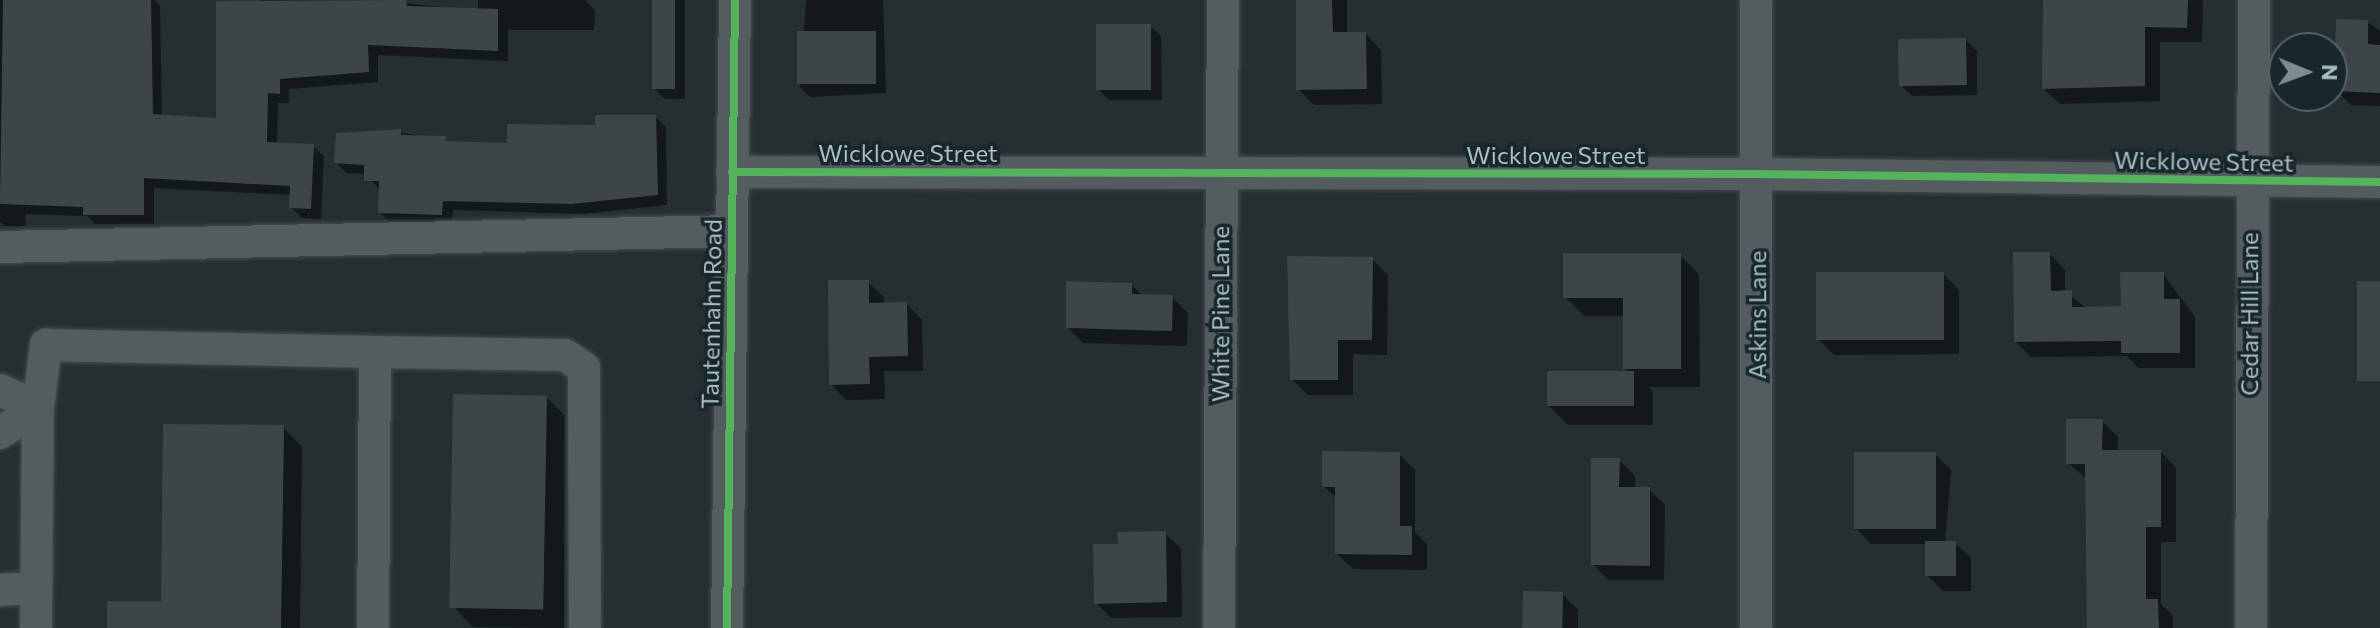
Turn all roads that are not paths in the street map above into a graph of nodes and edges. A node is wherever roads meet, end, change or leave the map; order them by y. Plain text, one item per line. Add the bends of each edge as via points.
1 (735, 0) edge
2 (1223, 0) edge
3 (2254, 0) edge
4 (1756, 2) dead end
5 (732, 172) junction
6 (1757, 174) junction
7 (1220, 175) junction
8 (2249, 181) junction
9 (2380, 182) edge
10 (732, 231) junction
11 (0, 247) edge
12 (375, 352) junction
13 (0, 390) edge
14 (38, 408) junction
15 (0, 433) edge
16 (36, 588) junction
17 (0, 590) edge
18 (36, 628) edge
19 (373, 628) edge
20 (585, 628) edge
21 (727, 628) edge
22 (1219, 628) edge
23 (1756, 628) edge
24 (2251, 628) edge

1 - 5 street, Tautenhahn Road
2 - 7 street, White Pine Lane
3 - 8 street, Cedar Hill Lane
4 - 6 street, Askins Lane
5 - 7 street, Wicklowe Street
5 - 10 street, Tautenhahn Road
6 - 7 street, Wicklowe Street
6 - 8 street, Wicklowe Street
6 - 23 street, Askins Lane
7 - 22 street, White Pine Lane
8 - 9 street, Wicklowe Street
8 - 24 street, Cedar Hill Lane
10 - 11 street
10 - 21 street, Tautenhahn Road
12 - 14 street via 46,345
12 - 19 street
12 - 20 street via 565,355 584,368
13 - 14 street
14 - 15 street
14 - 16 street
16 - 17 street
16 - 18 street

